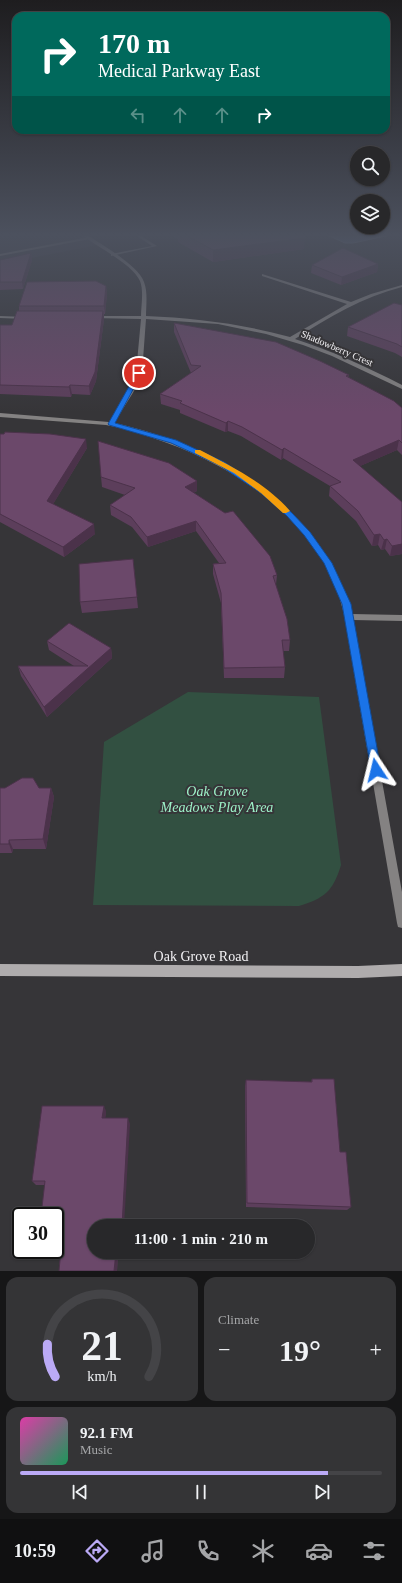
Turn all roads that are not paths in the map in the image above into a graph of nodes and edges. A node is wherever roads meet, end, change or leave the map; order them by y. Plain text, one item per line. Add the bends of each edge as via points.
1 (143, 293) edge
2 (320, 293) edge
3 (377, 293) edge
4 (351, 304) junction
5 (143, 316) junction
6 (0, 317) edge
7 (90, 317) edge
8 (35, 318) edge
9 (291, 339) junction
10 (402, 388) edge
11 (0, 416) edge
12 (111, 424) junction
13 (349, 617) junction
14 (402, 618) edge
15 (402, 923) edge
16 (0, 970) edge
17 (402, 970) edge

1 - 5 street
2 - 4 street
3 - 4 street
4 - 9 street
5 - 7 street, Shadowberry Crest
5 - 9 street, Shadowberry Crest via 226,324
5 - 12 street via 139,373
6 - 8 street
9 - 10 street, Shadowberry Crest via 341,358
11 - 12 street
12 - 13 street via 190,448 222,463 264,492 303,529 328,563
13 - 14 street
13 - 15 street
16 - 17 street, Oak Grove Road

